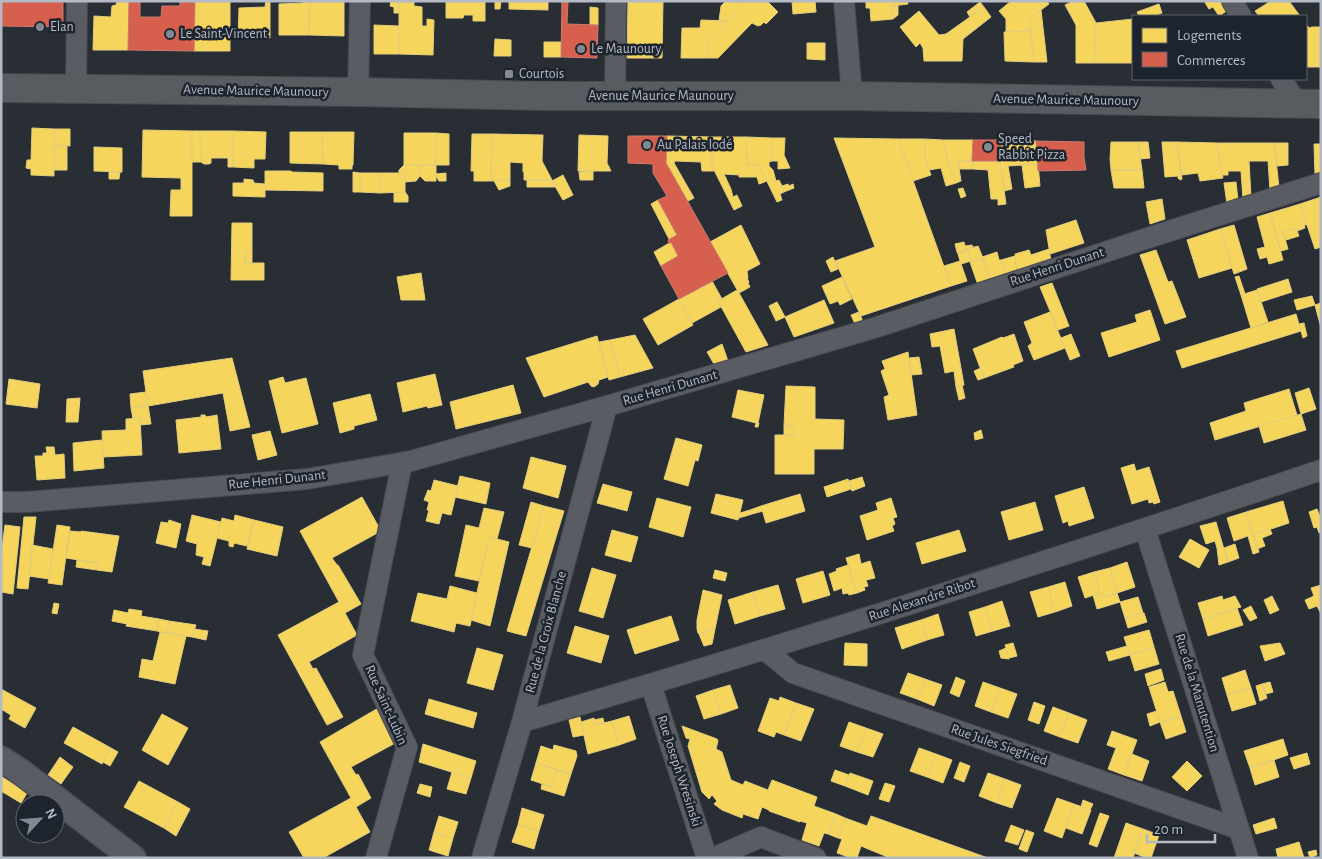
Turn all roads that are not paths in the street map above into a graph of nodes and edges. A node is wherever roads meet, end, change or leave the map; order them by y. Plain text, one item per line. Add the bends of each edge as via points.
1 (78, 1) edge
2 (360, 1) edge
3 (616, 1) edge
4 (844, 1) edge
5 (1232, 1) edge
6 (1240, 15) edge
7 (1282, 80) edge
8 (1, 88) edge
9 (76, 89) junction
10 (358, 92) junction
11 (614, 96) junction
12 (852, 96) junction
13 (1309, 104) edge
14 (1321, 183) edge
15 (607, 406) junction
16 (402, 463) junction
17 (1321, 470) edge
18 (1, 502) edge
19 (1145, 529) junction
20 (765, 650) junction
21 (651, 685) junction
22 (522, 722) junction
23 (1, 759) edge
24 (1239, 829) junction
25 (133, 858) edge
26 (376, 858) edge
27 (482, 858) edge
28 (707, 858) edge
29 (713, 858) edge
30 (816, 858) edge
31 (1248, 858) edge

1 - 9 street
2 - 10 street
3 - 11 street
4 - 12 street
5 - 6 street
7 - 13 street
8 - 9 main road, Avenue Maurice Maunoury
9 - 10 main road, Avenue Maurice Maunoury
10 - 11 main road, Avenue Maurice Maunoury
11 - 12 main road, Avenue Maurice Maunoury
12 - 13 main road, Avenue Maurice Maunoury
14 - 15 street, Rue Henri Dunant via 874,328
15 - 16 street, Rue Henri Dunant
15 - 22 street, Rue de la Croix Blanche
16 - 18 street, Rue Henri Dunant via 307,479
16 - 26 street, Rue Saint-Lubin via 363,655 407,747
17 - 19 street, Rue Alexandre Ribot
19 - 20 street, Rue Alexandre Ribot
19 - 24 street, Rue de la Manutention
20 - 21 street, Rue Alexandre Ribot
20 - 24 street, Rue Jules Siegfried via 793,673
21 - 22 street, Rue Alexandre Ribot
21 - 28 street, Rue Joseph Wresinski
22 - 27 street, Rue de la Croix Blanche
23 - 25 street
24 - 31 street, Rue de la Manutention
29 - 30 street via 761,837

